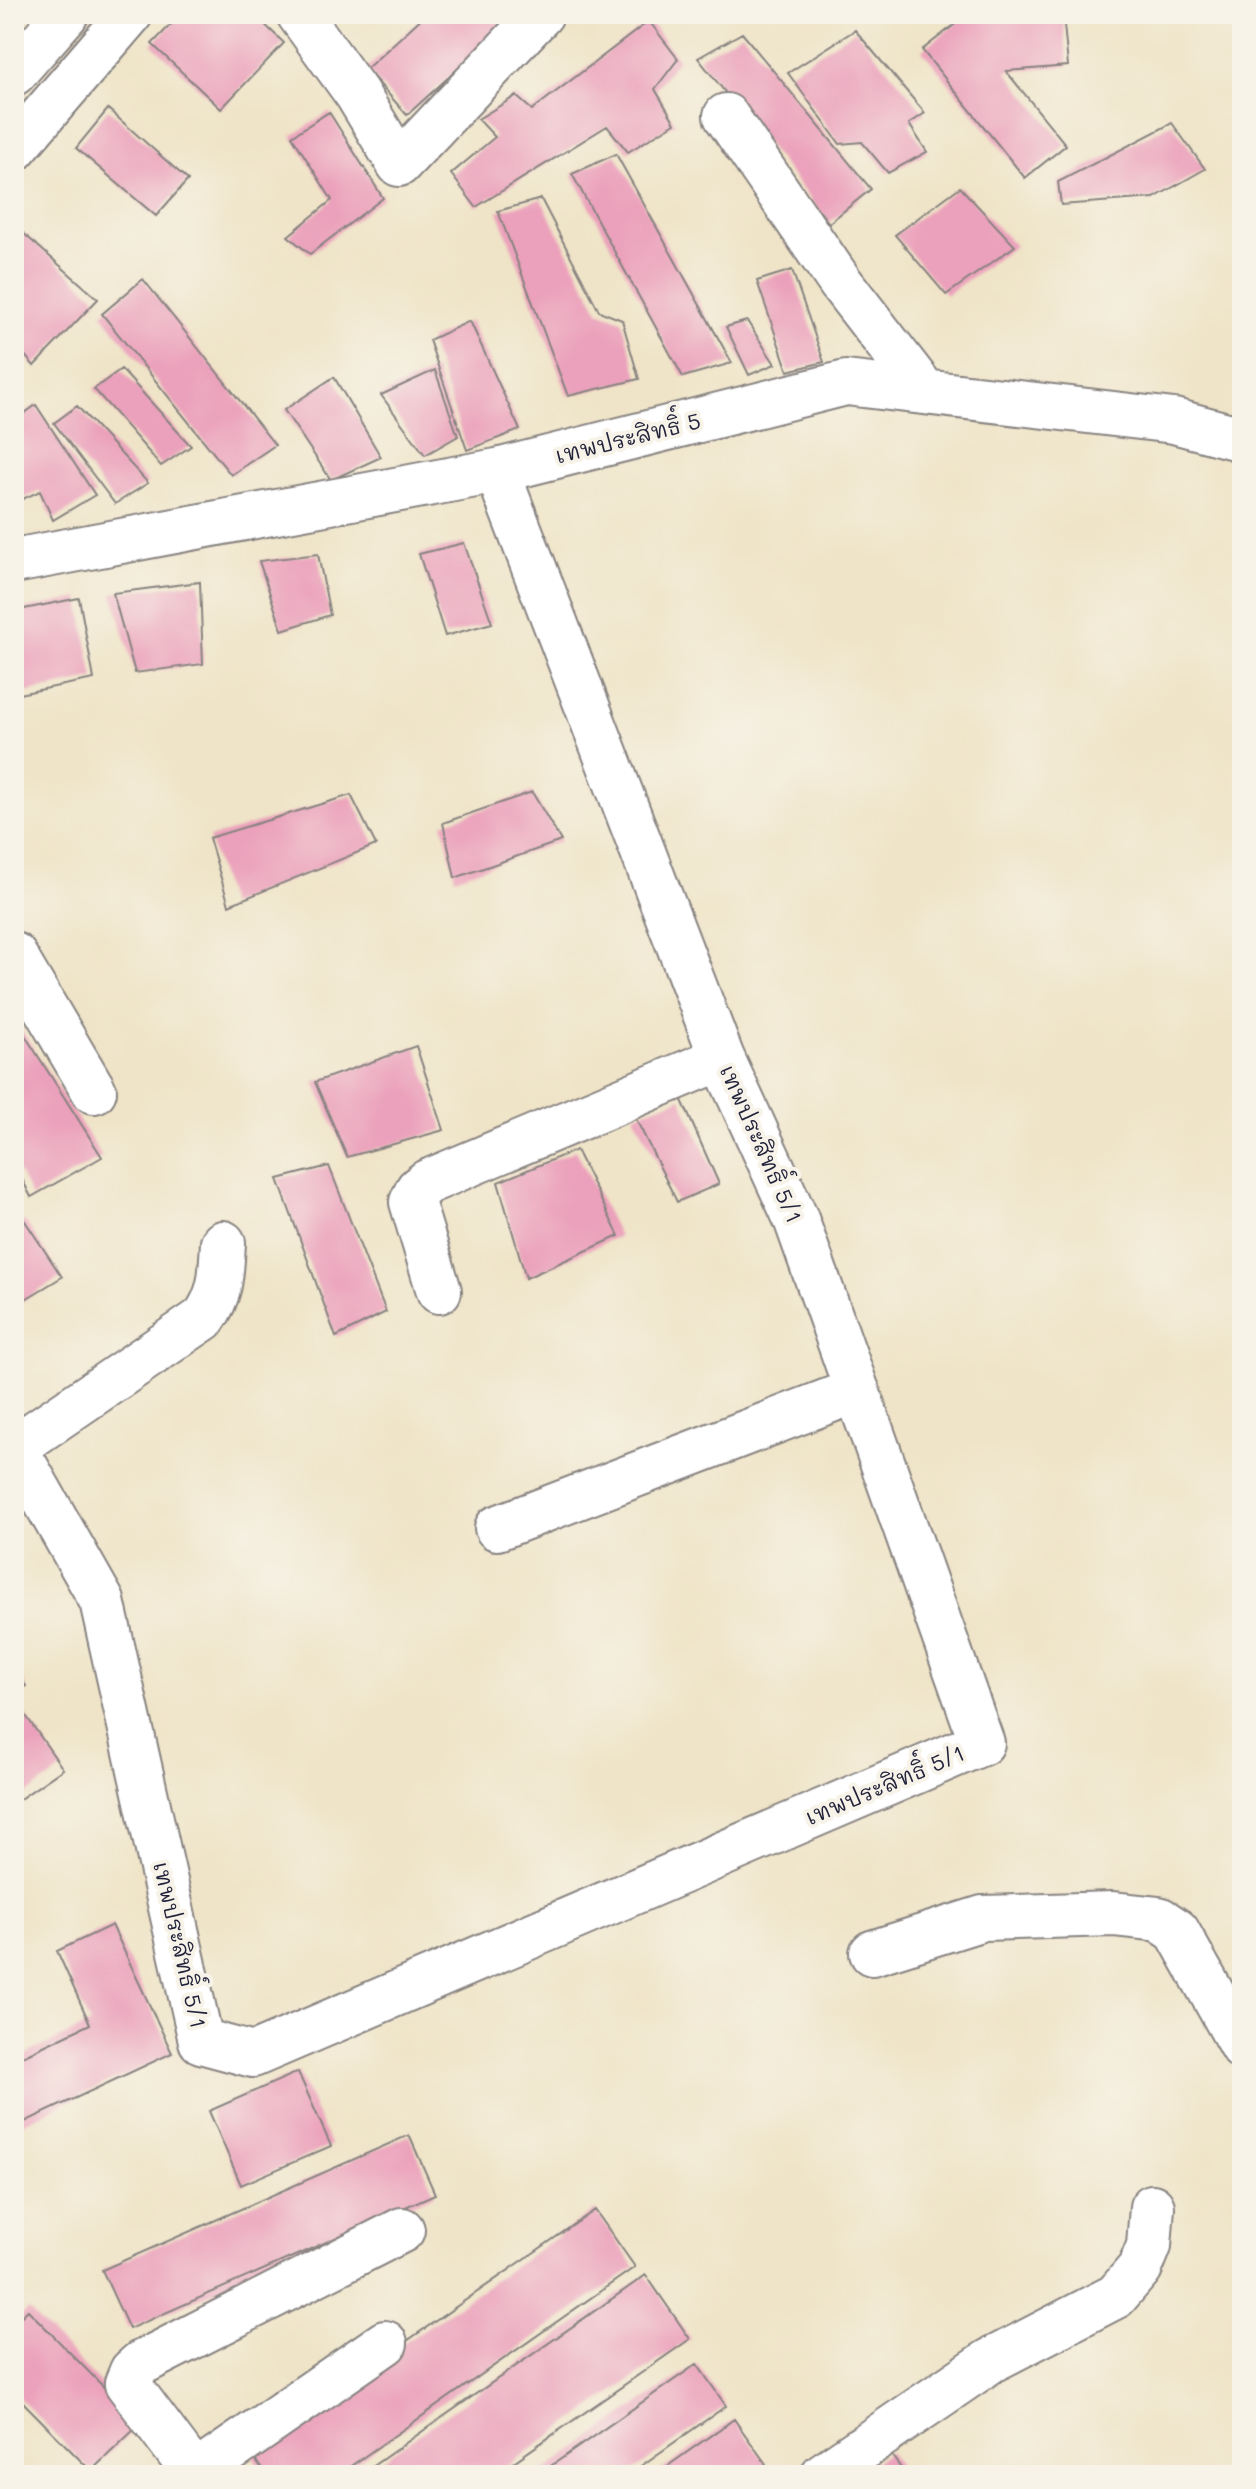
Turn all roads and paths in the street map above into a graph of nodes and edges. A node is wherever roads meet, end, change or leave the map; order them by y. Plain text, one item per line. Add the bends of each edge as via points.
1 (66, 14) edge
2 (130, 14) edge
3 (299, 14) edge
4 (541, 14) edge
5 (14, 73) edge
6 (726, 116) dead end
7 (14, 149) edge
8 (925, 392) junction
9 (1242, 439) edge
10 (497, 471) junction
11 (14, 561) edge
12 (14, 955) edge
13 (722, 1058) junction
14 (94, 1091) dead end
15 (223, 1243) dead end
16 (439, 1291) dead end
17 (857, 1390) junction
18 (14, 1446) edge
19 (497, 1528) dead end
20 (872, 1953) dead end
21 (1242, 2047) edge
22 (1152, 2207) dead end
23 (402, 2230) dead end
24 (385, 2343) dead end
25 (194, 2474) edge
26 (823, 2475) edge

1 - 5 street
2 - 7 street
3 - 4 street via 399,164
6 - 8 street via 840,282
8 - 9 street, เทพประสิทธิ์ 5 via 1174,421
8 - 10 street, เทพประสิทธิ์ 5 via 846,383
10 - 11 street, เทพประสิทธิ์ 5
10 - 13 street, เทพประสิทธิ์ 5/1
12 - 14 street
13 - 16 street via 418,1189 412,1202
13 - 17 street, เทพประสิทธิ์ 5/1 via 796,1219
15 - 18 street via 221,1281 204,1318
17 - 18 street, เทพประสิทธิ์ 5/1 via 982,1743 253,2055 201,2041 102,1601
17 - 19 street
20 - 21 street via 983,1918 1113,1914 1159,1919 1177,1931
22 - 26 street via 1149,2246 1140,2268 1116,2296 990,2361
23 - 25 street via 132,2371 127,2383
24 - 25 street

